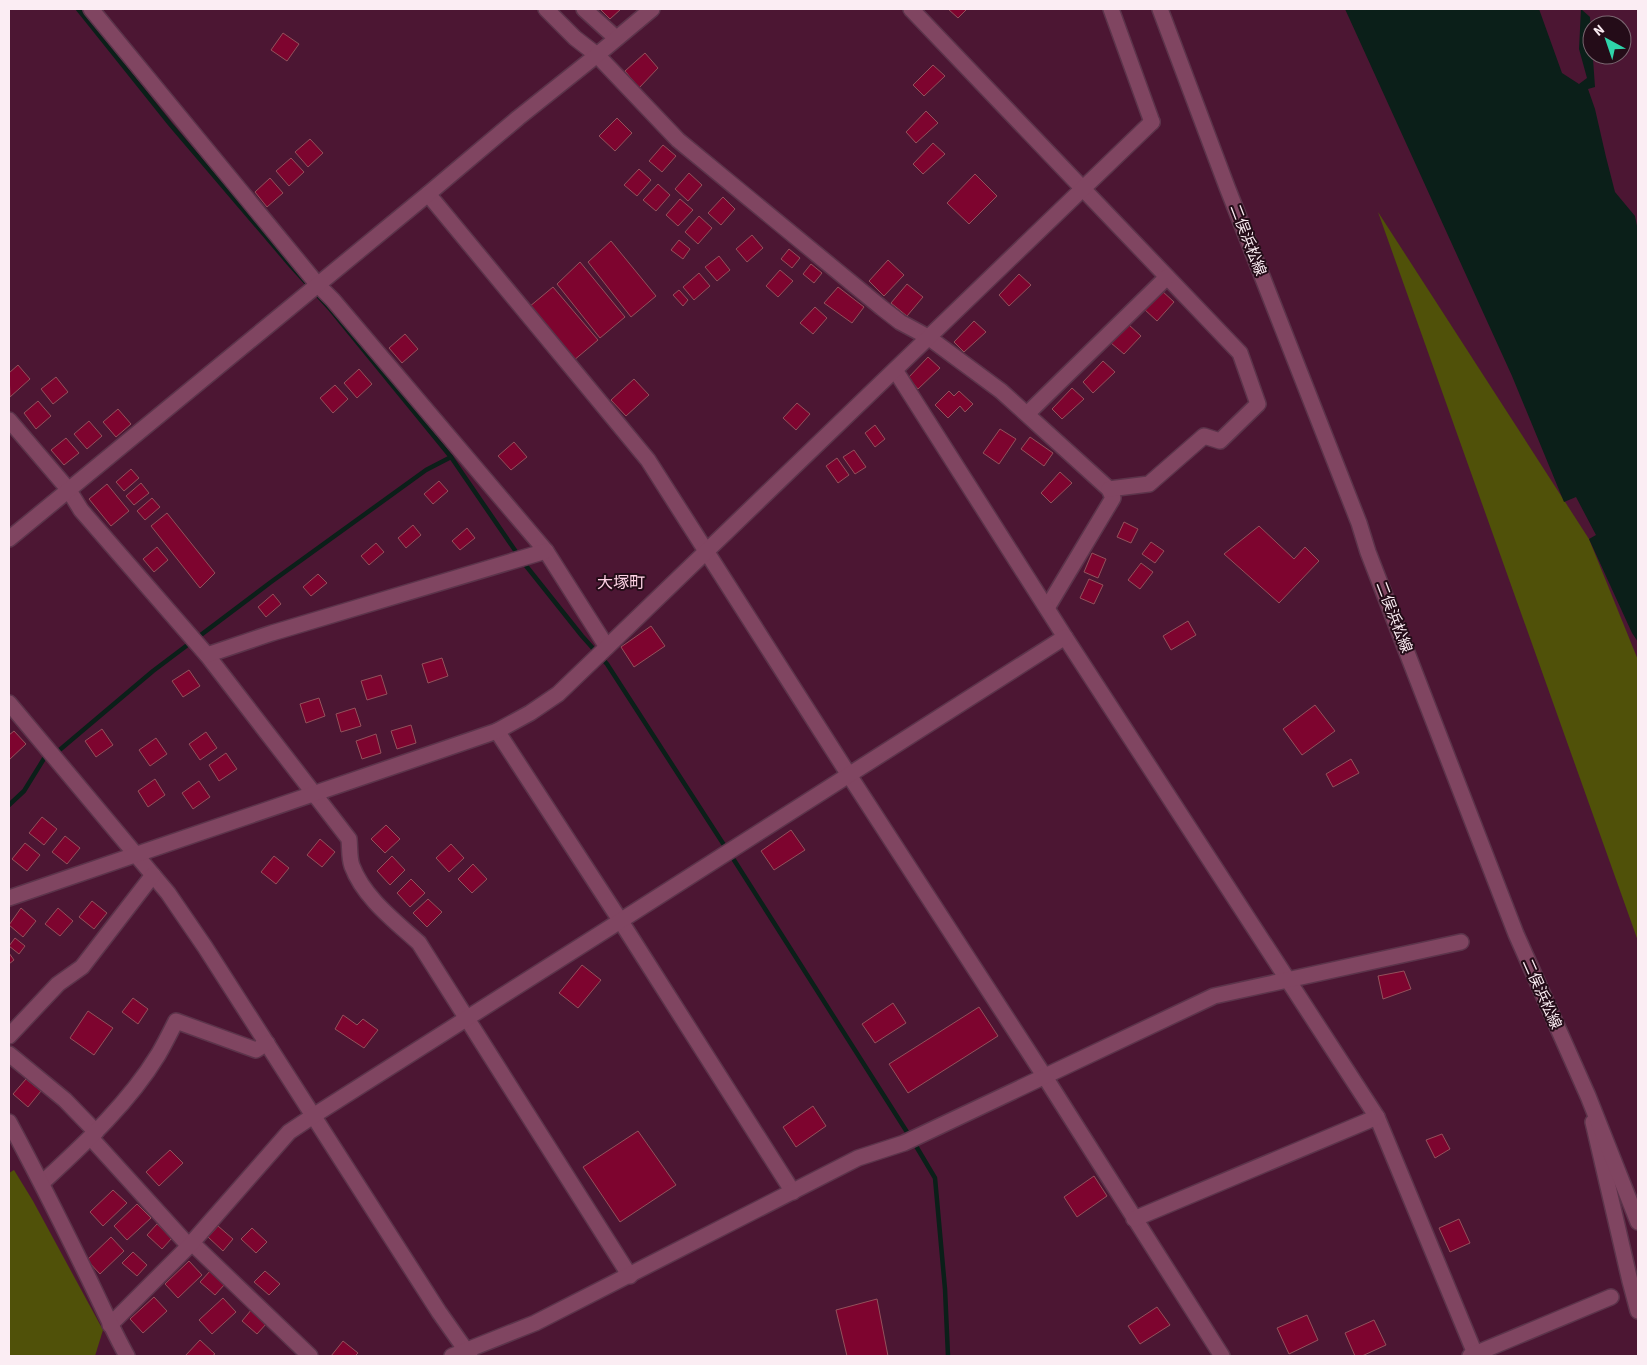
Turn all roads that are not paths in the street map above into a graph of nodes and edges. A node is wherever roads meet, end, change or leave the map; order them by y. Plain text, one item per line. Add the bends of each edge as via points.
1 (92, 9) edge
2 (546, 9) edge
3 (584, 9) edge
4 (652, 9) edge
5 (911, 9) edge
6 (1111, 9) edge
7 (1160, 9) edge
8 (616, 38) junction
9 (597, 55) junction
10 (1083, 188) junction
11 (428, 194) junction
12 (1167, 277) junction
13 (318, 285) junction
14 (928, 337) junction
15 (895, 370) junction
16 (1027, 414) junction
17 (9, 420) edge
18 (68, 489) junction
19 (1109, 490) junction
20 (9, 539) edge
21 (546, 551) junction
22 (708, 551) junction
23 (1047, 608) junction
24 (1065, 636) junction
25 (199, 646) junction
26 (607, 647) junction
27 (9, 702) edge
28 (497, 731) junction
29 (849, 775) junction
30 (314, 794) junction
31 (136, 855) junction
32 (153, 875) junction
33 (9, 898) edge
34 (620, 920) junction
35 (1461, 942) dead end
36 (1288, 981) junction
37 (467, 1018) junction
38 (9, 1036) edge
39 (267, 1043) junction
40 (9, 1054) edge
41 (1045, 1077) junction
42 (1588, 1096) junction
43 (313, 1116) junction
44 (1377, 1117) junction
45 (9, 1122) edge
46 (93, 1135) junction
47 (42, 1183) junction
48 (793, 1192) junction
49 (1134, 1219) junction
50 (1638, 1222) edge
51 (190, 1244) junction
52 (630, 1276) junction
53 (1611, 1297) dead end
54 (1638, 1311) edge
55 (110, 1325) junction
56 (463, 1355) edge
57 (1474, 1355) edge
58 (127, 1356) edge
59 (310, 1356) edge
60 (1222, 1356) edge

1 - 13 street
2 - 9 street
3 - 8 street
4 - 8 street
5 - 10 street
6 - 10 street via 1152,122
7 - 42 street, 二俣浜松線 via 1516,934
8 - 9 street
9 - 11 street
9 - 14 street via 678,140 882,308
10 - 12 street
10 - 14 street
11 - 13 street
11 - 22 street via 648,460
12 - 16 street
12 - 19 street via 1240,353 1258,404 1220,441 1204,436 1149,484
13 - 18 street
13 - 21 street
14 - 15 street
14 - 16 street
15 - 22 street
15 - 23 street
16 - 19 street
17 - 18 street
18 - 20 street
18 - 25 street via 81,510
19 - 23 street via 1113,498
21 - 25 street via 272,633
21 - 26 street
22 - 26 street
22 - 29 street
23 - 24 street
24 - 29 street
24 - 36 street
25 - 30 street
26 - 28 street via 558,694
27 - 31 street
28 - 30 street
28 - 34 street
29 - 34 street
29 - 41 street
30 - 31 street
30 - 37 street via 349,839 352,865 366,892 419,943
31 - 32 street
31 - 33 street
32 - 38 street via 82,967 58,984
32 - 39 street via 205,947
34 - 37 street
34 - 48 street
35 - 36 street
36 - 41 street via 1214,996
36 - 44 street
37 - 43 street
37 - 52 street
39 - 43 street
39 - 46 street via 256,1050 176,1021 158,1056
40 - 46 street via 64,1100
41 - 48 street via 904,1143 858,1158
41 - 49 street
42 - 50 street, 二俣浜松線
42 - 54 street
43 - 51 street via 289,1132
43 - 56 street
44 - 49 street
44 - 57 street
45 - 47 street
46 - 47 street
46 - 51 street
47 - 55 street
48 - 52 street
49 - 60 street
51 - 55 street
51 - 59 street
52 - 56 street
53 - 57 street
55 - 58 street

